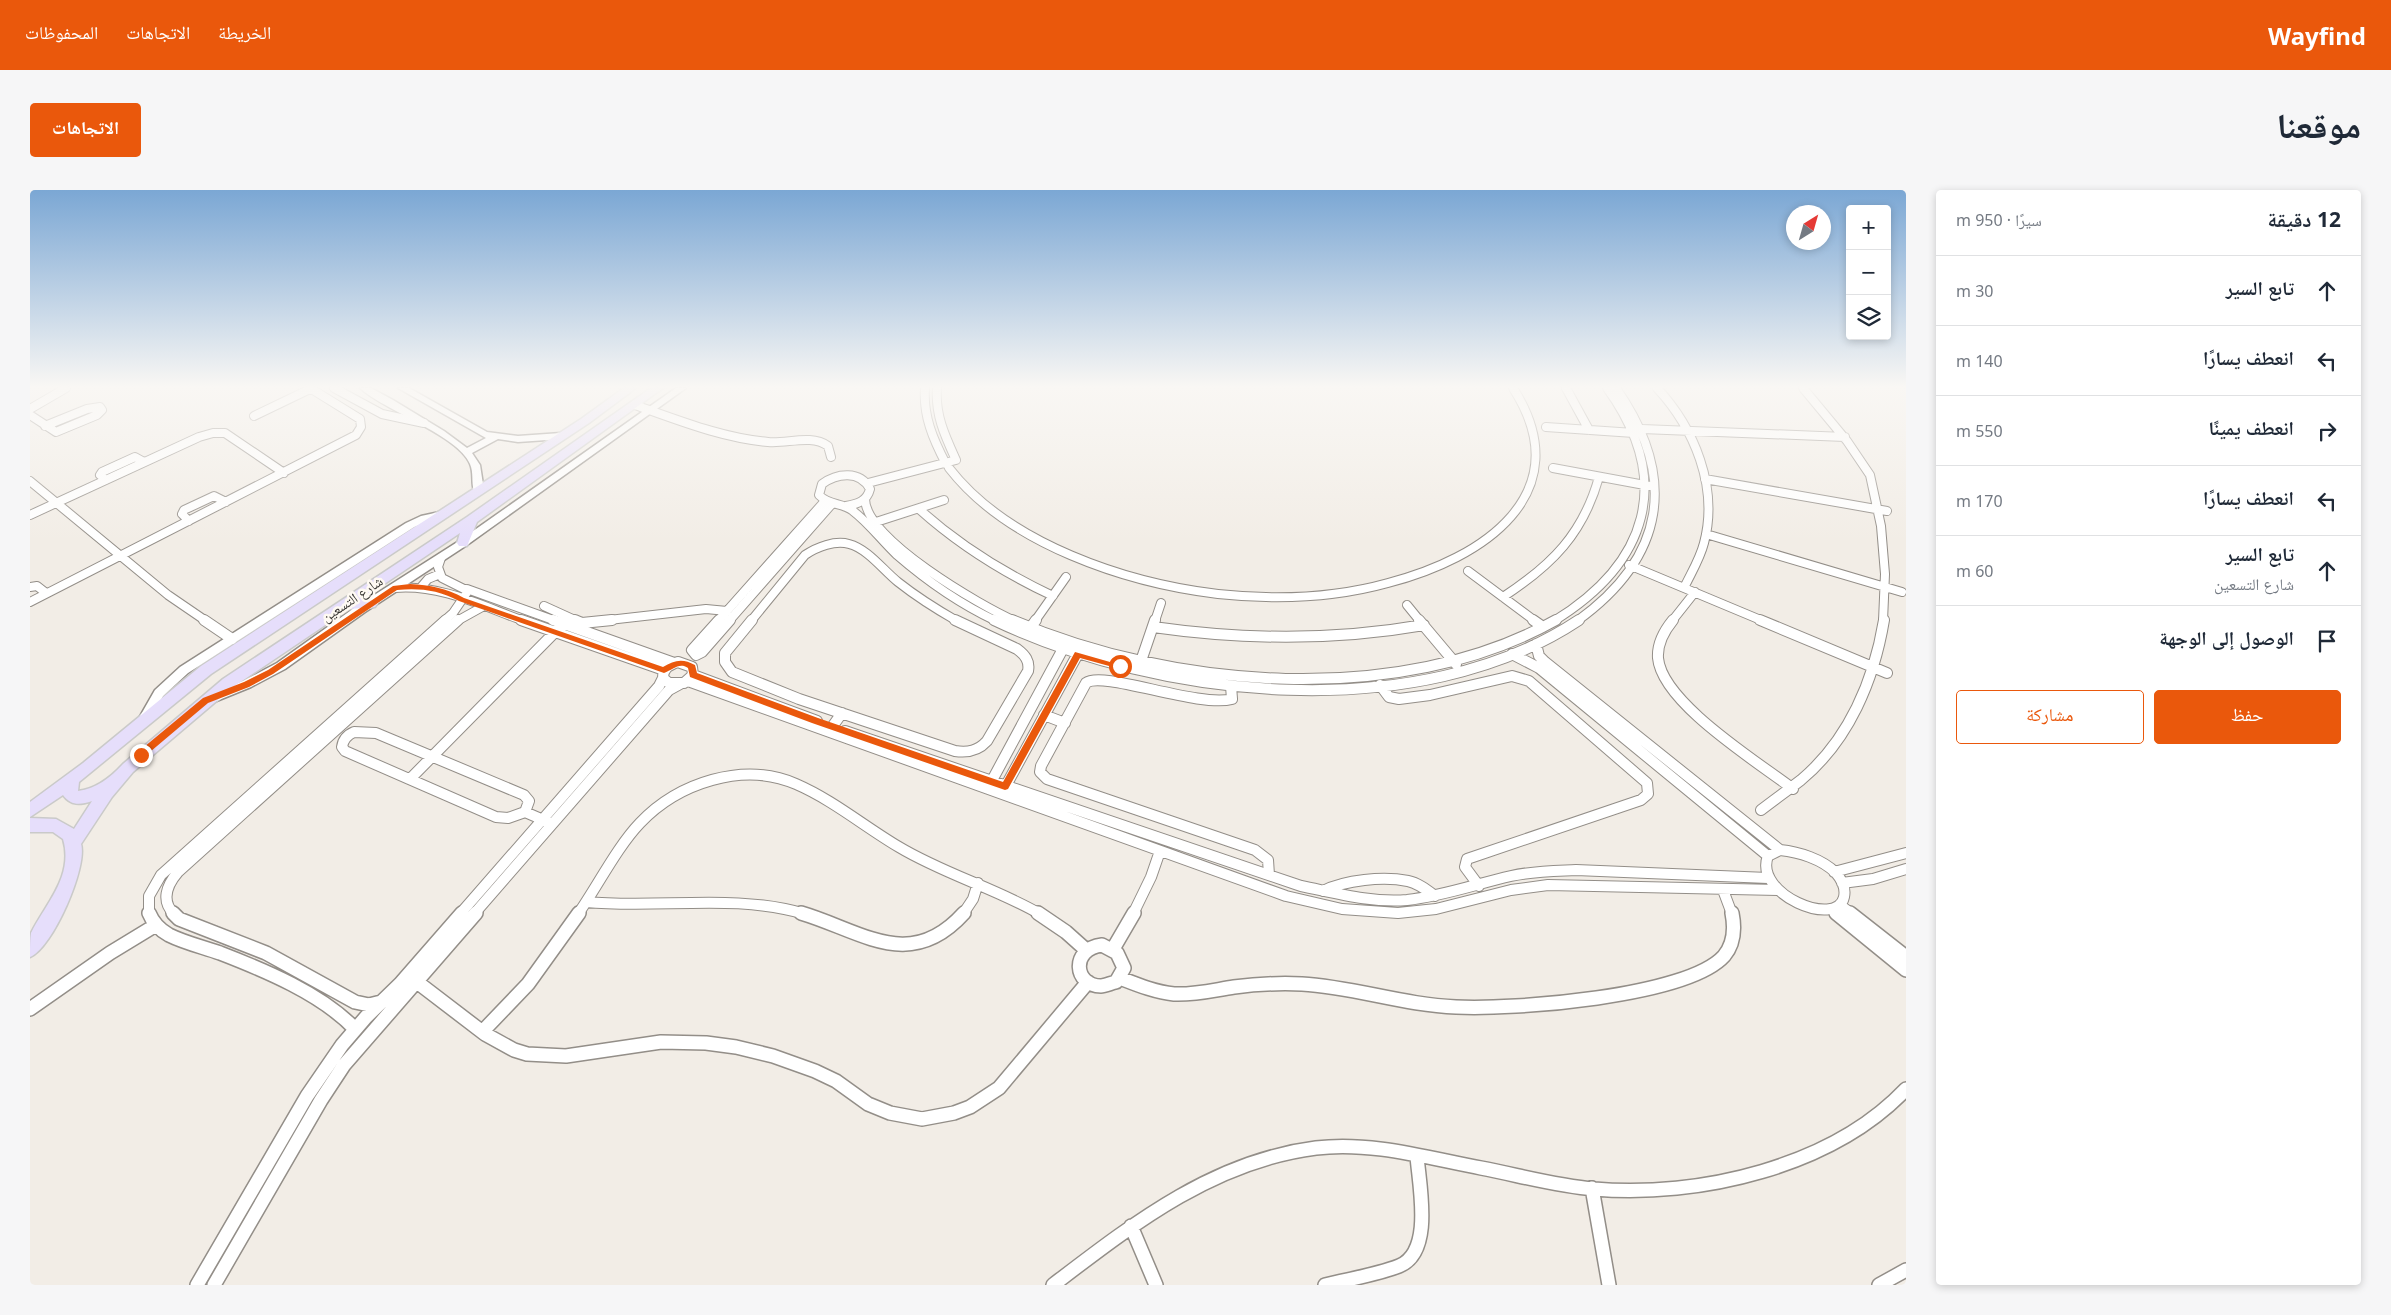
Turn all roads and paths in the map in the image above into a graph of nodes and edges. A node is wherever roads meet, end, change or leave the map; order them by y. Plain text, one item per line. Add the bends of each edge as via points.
1 (194, 439) edge
2 (236, 439) edge
3 (350, 439) edge
4 (448, 439) edge
5 (493, 439) edge
6 (555, 439) edge
7 (586, 439) edge
8 (612, 439) edge
9 (748, 439) edge
10 (935, 439) edge
11 (947, 439) edge
12 (1535, 439) edge
13 (1639, 439) edge
14 (1642, 439) edge
15 (1691, 439) edge
16 (1846, 439) edge
17 (467, 452) junction
18 (831, 457) dead end
19 (948, 466) junction
20 (1553, 468) dead end
21 (284, 473) junction
22 (1599, 477) junction
23 (1705, 479) junction
24 (30, 481) edge
25 (868, 483) junction
26 (1644, 485) junction
27 (1656, 487) junction
28 (479, 491) junction
29 (865, 499) junction
30 (944, 500) dead end
31 (57, 503) junction
32 (828, 503) junction
33 (846, 506) junction
34 (918, 509) junction
35 (1887, 511) junction
36 (444, 514) junction
37 (30, 515) edge
38 (471, 520) junction
39 (876, 522) junction
40 (1891, 523) dead end
41 (1706, 534) junction
42 (463, 543) junction
43 (121, 556) junction
44 (441, 558) junction
45 (1621, 562) junction
46 (1633, 567) junction
47 (1468, 572) dead end
48 (440, 574) junction
49 (1066, 577) dead end
50 (422, 586) junction
51 (934, 586) junction
52 (30, 587) edge
53 (395, 588) junction
54 (1684, 588) junction
55 (1695, 592) junction
56 (1902, 592) dead end
57 (46, 594) junction
58 (464, 594) junction
59 (1053, 596) junction
60 (1502, 597) junction
61 (918, 598) junction
62 (30, 602) edge
63 (1161, 602) dead end
64 (345, 604) junction
65 (370, 604) junction
66 (1407, 605) dead end
67 (484, 606) junction
68 (544, 606) dead end
69 (727, 611) junction
70 (1424, 625) junction
71 (1031, 627) junction
72 (1153, 627) junction
73 (1543, 627) junction
74 (560, 628) junction
75 (232, 638) junction
76 (1536, 644) junction
77 (1065, 646) junction
78 (1080, 651) junction
79 (1512, 654) junction
80 (1453, 660) junction
81 (1141, 661) junction
82 (1891, 661) dead end
83 (674, 663) junction
84 (1462, 671) junction
85 (663, 674) junction
86 (687, 680) junction
87 (1380, 685) junction
88 (1231, 686) junction
89 (206, 700) junction
90 (1866, 711) dead end
91 (842, 713) junction
92 (1044, 715) junction
93 (145, 718) junction
94 (1600, 718) junction
95 (1065, 723) junction
96 (832, 727) junction
97 (1582, 727) junction
98 (328, 731) junction
99 (347, 736) junction
100 (432, 757) junction
101 (410, 779) junction
102 (72, 780) junction
103 (115, 781) junction
104 (989, 785) junction
105 (1793, 789) junction
106 (1004, 790) junction
107 (1111, 800) junction
108 (566, 802) junction
109 (1059, 809) junction
110 (1761, 810) dead end
111 (30, 811) edge
112 (525, 812) junction
113 (1104, 818) junction
114 (549, 822) junction
115 (30, 825) edge
116 (74, 842) junction
117 (1780, 850) junction
118 (1160, 851) junction
119 (1906, 853) edge
120 (1768, 856) junction
121 (1906, 869) edge
122 (1834, 872) junction
123 (1269, 875) junction
124 (1768, 878) junction
125 (978, 883) junction
126 (1842, 883) junction
127 (1479, 886) junction
128 (1723, 890) junction
129 (1778, 890) junction
130 (1323, 892) junction
131 (1435, 896) junction
132 (586, 902) junction
133 (1835, 907) junction
134 (156, 925) junction
135 (213, 931) junction
136 (201, 946) junction
137 (30, 948) edge
138 (1085, 949) junction
139 (1113, 949) junction
140 (1906, 958) edge
141 (1906, 970) edge
142 (1120, 978) junction
143 (417, 982) junction
144 (1088, 982) junction
145 (382, 1002) junction
146 (30, 1009) edge
147 (355, 1030) junction
148 (483, 1031) junction
149 (1906, 1089) edge
150 (1416, 1156) junction
151 (1592, 1188) junction
152 (1131, 1226) junction
153 (1906, 1270) edge
154 (197, 1285) edge
155 (214, 1285) edge
156 (1053, 1285) edge
157 (1156, 1285) edge
158 (1325, 1285) edge
159 (1609, 1285) edge
160 (1879, 1285) edge

1 - 31 street
2 - 21 street
3 - 21 street
4 - 17 street
5 - 17 street
6 - 28 main road, شارع التسعين
7 - 38 main road, شارع التسعين
8 - 42 street
9 - 18 street via 777,443 819,440 828,446
10 - 19 street
11 - 19 street via 956,458
12 - 19 street via 1532,481 1508,521 1488,539 1462,556 1403,580 1355,591 1313,595 1235,595 1167,585 1120,573 1050,546 1020,529 994,512 961,483
13 - 26 street
14 - 27 street via 1653,458
15 - 23 street
16 - 35 street via 1869,473
17 - 28 street via 476,466 474,480
19 - 25 street
20 - 22 street
21 - 43 street via 226,502 214,496 184,510 182,514 189,521
22 - 26 street
22 - 60 street via 1589,509 1570,541 1542,570
23 - 35 street
23 - 41 street
24 - 31 street
25 - 29 street via 870,492
25 - 32 street via 851,475 830,478 818,491
26 - 27 street
26 - 45 street via 1639,524
27 - 46 street via 1651,527
28 - 36 main road, شارع التسعين
29 - 33 street
29 - 39 street via 865,508
30 - 34 street
31 - 37 street
31 - 43 street
32 - 33 street
32 - 69 street
32 - 69 street via 702,652 694,654 692,650
33 - 51 street via 902,562
34 - 39 street
34 - 59 street via 979,557
35 - 40 street
36 - 75 street via 410,525
36 - 93 main road, شارع التسعين via 231,652
38 - 42 main road
38 - 64 main road, شارع التسعين
39 - 71 street via 910,555 944,581 978,602
41 - 54 street via 1700,556
41 - 56 street
42 - 44 street
43 - 57 street
43 - 75 street via 168,595
44 - 48 street
44 - 53 street
45 - 46 street
45 - 73 street via 1589,597
46 - 54 street
46 - 76 street via 1587,614
47 - 60 street
48 - 50 street
48 - 58 street
49 - 59 street
50 - 53 street
50 - 58 street
51 - 61 street
51 - 77 street via 1007,626
52 - 57 street via 37,586
53 - 65 street
54 - 55 street
55 - 82 street via 1885,677
55 - 105 street via 1661,639 1659,658 1665,679 1692,713
57 - 62 street
58 - 67 street
58 - 74 street
58 - 98 street via 450,616
59 - 71 street
60 - 73 street
61 - 91 street via 966,626 1017,649 1028,659 1028,671 988,741 977,750 960,752
61 - 91 street via 857,546 838,543 818,547 805,555 727,650 725,663 732,672
63 - 72 street
64 - 65 main road
64 - 89 main road, شارع التسعين
65 - 89 street via 270,672
66 - 70 street
67 - 74 street
67 - 98 street via 460,618
68 - 69 street via 582,623 706,609
70 - 72 street via 1361,636 1293,640 1222,637
70 - 80 street
71 - 77 street
72 - 81 street
73 - 80 street via 1510,642
74 - 83 street
74 - 85 street
74 - 100 street
75 - 93 street via 171,681 152,702
76 - 79 street
76 - 117 street via 1541,659
77 - 78 street
77 - 104 street
78 - 81 street
78 - 88 street via 1164,676
78 - 92 street
79 - 84 street
79 - 94 street via 1539,668
80 - 81 street via 1370,675 1302,678 1210,673
80 - 84 street
83 - 85 street
83 - 86 street via 689,664 693,669
84 - 87 street
85 - 86 street via 669,684
85 - 108 street via 659,686
86 - 96 street
86 - 104 street via 693,685
86 - 108 street via 669,690
87 - 88 street via 1307,689
87 - 97 street via 1389,697 1399,699 1512,676 1521,677
88 - 95 street via 1232,699 1223,703 1095,678 1086,683
89 - 103 main road, شارع التسعين
90 - 105 street via 1838,747
91 - 96 street
92 - 95 street
92 - 106 street
93 - 102 main road, شارع التسعين
94 - 97 street
94 - 120 street
95 - 107 street via 1041,766 1042,775
96 - 104 street
97 - 127 street via 1647,783 1647,796 1467,859 1465,867
98 - 99 street
98 - 134 street via 161,875 148,902 149,915
98 - 135 street via 168,884 166,902 170,912 179,919
99 - 100 street via 356,732 372,732
99 - 101 street via 341,745 345,751
100 - 101 street
100 - 112 street via 524,795 529,801
101 - 112 street via 496,817 508,818
102 - 103 main road via 70,794 78,798
102 - 111 main road, شارع التسعين
103 - 116 main road, شارع التسعين
104 - 106 street
105 - 110 street
106 - 109 street
107 - 113 street
107 - 123 street via 1255,850 1268,860
108 - 114 street
109 - 113 street
109 - 118 street
112 - 114 street
113 - 123 street
114 - 143 street
114 - 145 street
115 - 116 main road via 57,826 68,832
116 - 137 main road via 74,865 66,888 50,920
117 - 120 street
117 - 122 street via 1794,850 1810,856
118 - 128 street via 1304,901 1378,912 1436,909 1511,890 1548,885
118 - 139 street via 1144,896
119 - 122 street
120 - 124 street via 1765,866
121 - 126 street via 1873,879
122 - 126 street
123 - 130 street
124 - 127 street via 1560,870 1512,876
124 - 129 street
125 - 132 street via 968,910 946,932 922,942 897,945 880,943 815,918 756,904
125 - 132 street via 897,847 828,801 793,783 774,777 733,775 691,786 654,809 627,841
125 - 138 street via 1044,916
126 - 133 street via 1844,895
127 - 131 street
128 - 129 street
128 - 142 street via 1732,911 1733,936 1729,947 1714,965 1662,984 1582,1000 1515,1006 1454,1006 1300,984 1256,985 1182,994 1148,989
129 - 133 street via 1800,905 1816,909
130 - 131 street via 1382,900
130 - 131 street via 1339,884 1401,880 1422,887
132 - 148 street via 524,991
133 - 140 street
133 - 141 street
134 - 136 street via 169,934
134 - 146 street
135 - 136 street via 217,940
135 - 145 street via 272,956 355,1002
136 - 147 street via 274,977 342,1015
138 - 139 street via 1102,945
138 - 144 street via 1079,957 1078,968
139 - 142 street via 1123,962
142 - 144 street via 1106,986
143 - 148 street
143 - 155 street via 331,1084
144 - 148 street via 991,1094 967,1110 948,1117 928,1119 888,1114 815,1071 749,1049 702,1043 655,1043 544,1057 510,1049
145 - 147 street
147 - 154 street via 307,1096
149 - 151 street via 1878,1116 1843,1139 1767,1170 1681,1188 1634,1191
150 - 151 street
150 - 152 street via 1376,1148 1340,1146 1270,1156 1200,1183
150 - 158 street via 1422,1230 1413,1256 1394,1267
151 - 159 street
152 - 156 street
152 - 157 street
153 - 160 street

